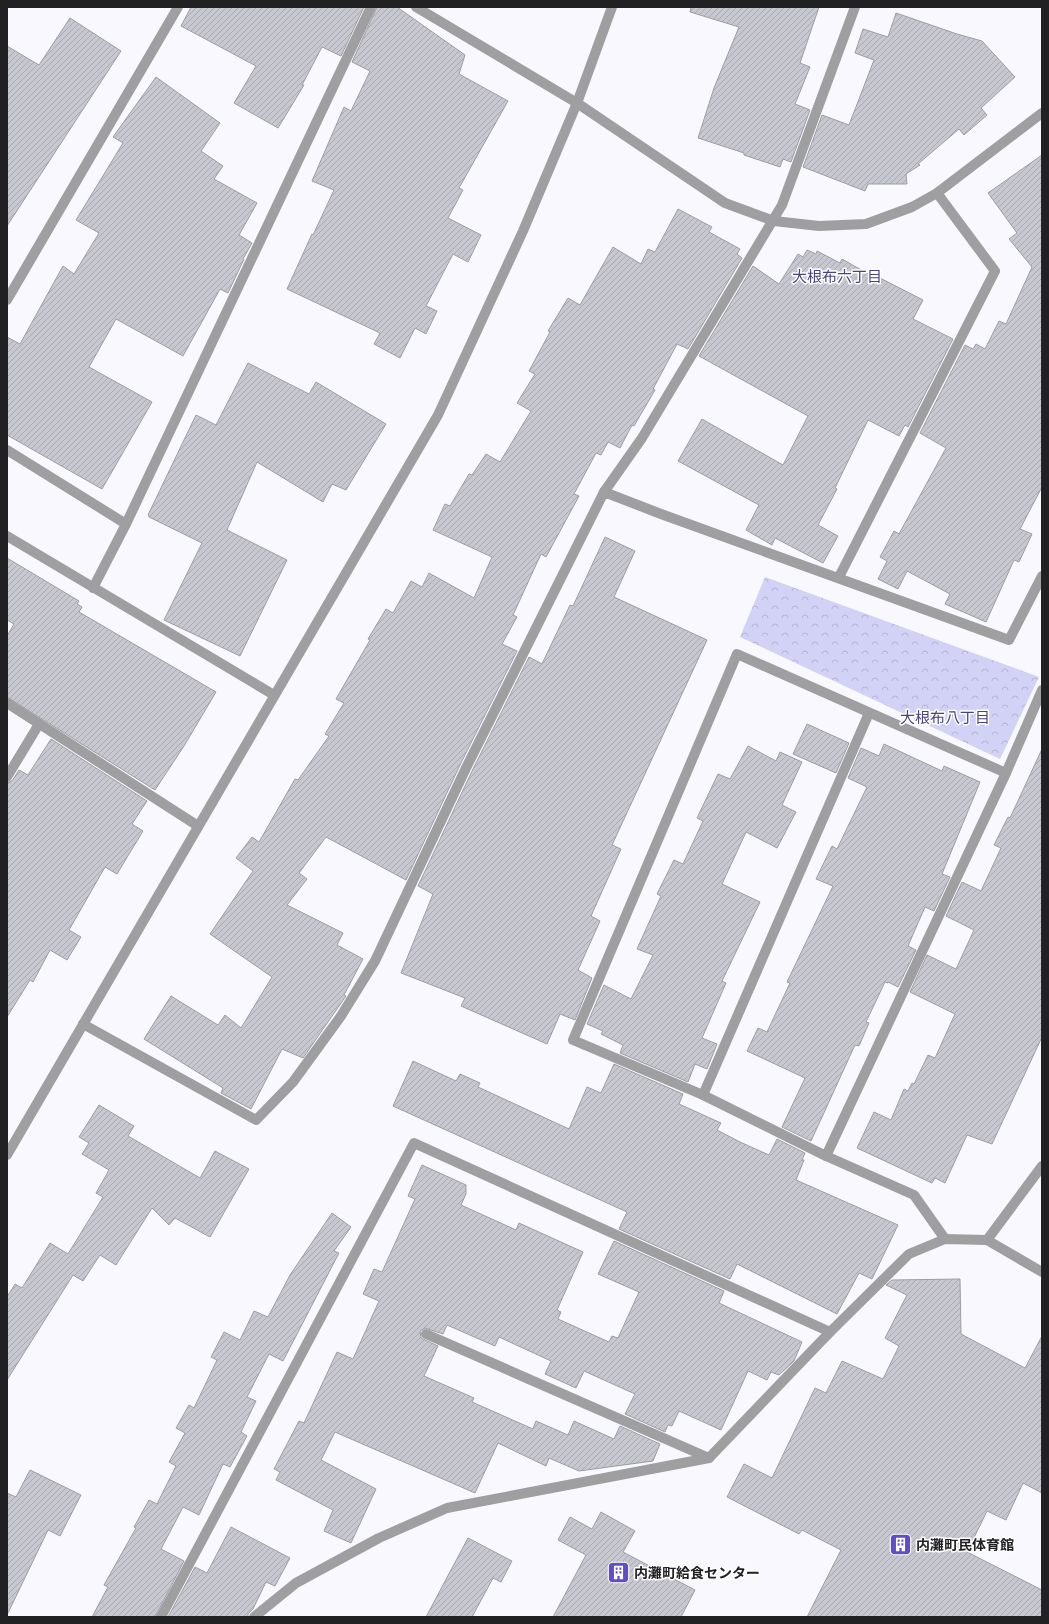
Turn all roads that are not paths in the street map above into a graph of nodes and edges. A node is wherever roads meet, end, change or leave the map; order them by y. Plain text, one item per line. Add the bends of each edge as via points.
1 (178, 7) edge
2 (371, 7) edge
3 (416, 7) edge
4 (612, 7) edge
5 (855, 7) edge
6 (577, 103) junction
7 (1042, 113) edge
8 (938, 193) junction
9 (774, 221) junction
10 (7, 300) edge
11 (7, 450) edge
12 (604, 492) junction
13 (126, 524) junction
14 (7, 536) edge
15 (1042, 576) edge
16 (839, 577) junction
17 (93, 588) junction
18 (1042, 690) edge
19 (274, 695) junction
20 (7, 703) edge
21 (869, 713) junction
22 (40, 724) junction
23 (1006, 773) junction
24 (7, 777) edge
25 (198, 826) junction
26 (83, 1024) junction
27 (704, 1095) junction
28 (7, 1155) edge
29 (826, 1156) junction
30 (1042, 1166) edge
31 (946, 1239) junction
32 (987, 1240) junction
33 (1042, 1272) edge
34 (830, 1332) junction
35 (426, 1334) dead end
36 (709, 1458) junction
37 (161, 1617) edge
38 (254, 1617) edge

1 - 10 street
2 - 13 street
3 - 6 street
4 - 6 street
5 - 9 street
6 - 9 street via 725,203
6 - 19 street via 524,231 438,415
7 - 8 street
8 - 9 street via 912,207 866,224 819,226
8 - 16 street via 995,271
9 - 12 street via 642,438
11 - 13 street
12 - 16 street
12 - 26 street via 466,768 375,961 332,1028 292,1082 256,1120
13 - 17 street
14 - 17 street
15 - 16 street via 1009,640
17 - 19 street
18 - 23 street
19 - 25 street
20 - 22 street
21 - 23 street
21 - 27 street
21 - 27 street via 737,654 573,1040
22 - 24 street
22 - 25 street
23 - 29 street
25 - 26 street
26 - 28 street
27 - 29 street
29 - 31 street via 914,1195
30 - 32 street
31 - 32 street
31 - 34 street via 909,1254
32 - 33 street
34 - 36 street
34 - 37 street via 414,1143
35 - 36 street
36 - 38 street via 447,1508 378,1538 296,1583

